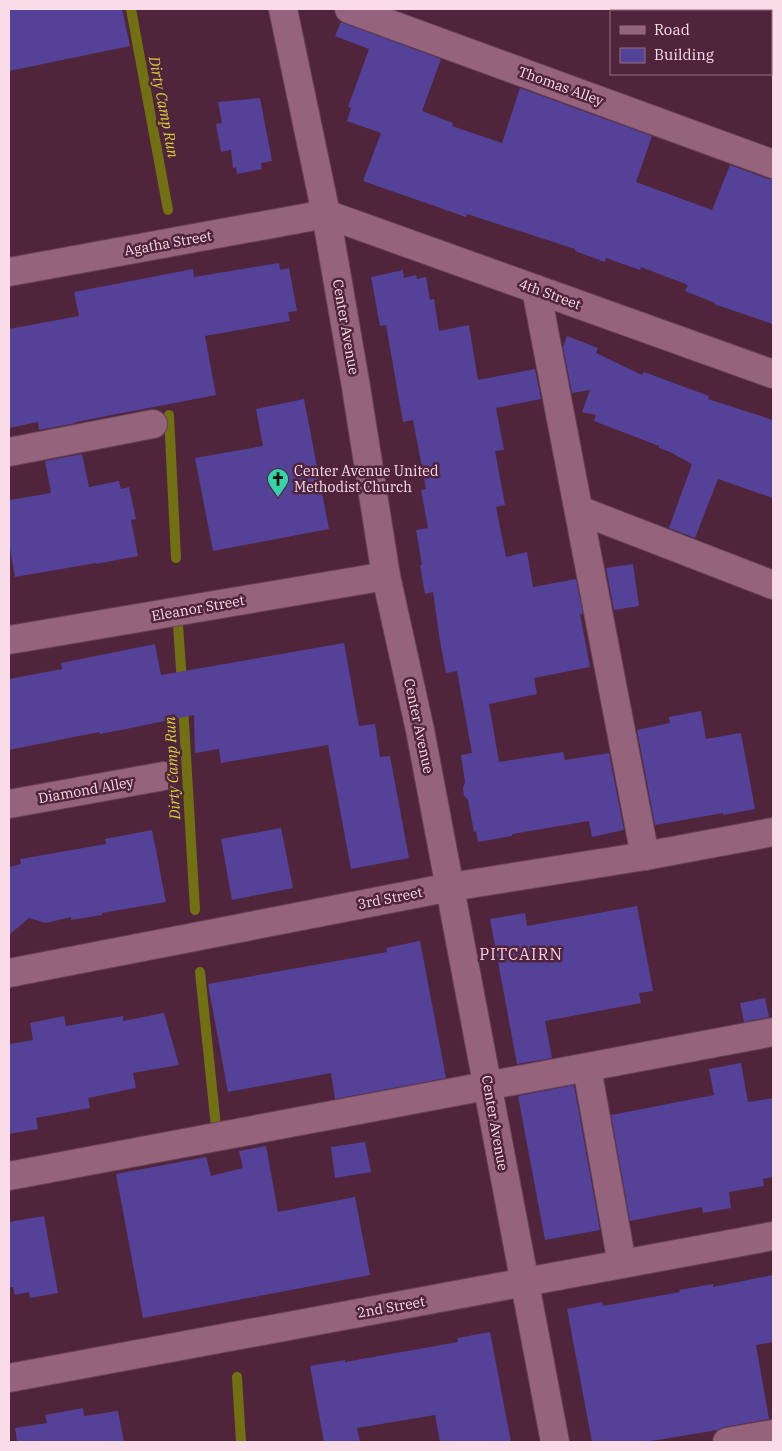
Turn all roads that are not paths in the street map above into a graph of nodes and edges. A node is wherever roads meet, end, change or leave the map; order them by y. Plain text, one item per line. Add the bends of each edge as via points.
1 (283, 9) edge
2 (349, 9) edge
3 (773, 164) edge
4 (326, 214) junction
5 (9, 272) edge
6 (536, 289) junction
7 (773, 374) edge
8 (154, 424) dead end
9 (9, 452) edge
10 (578, 510) junction
11 (386, 576) junction
12 (773, 585) edge
13 (9, 640) edge
14 (164, 776) dead end
15 (9, 804) edge
16 (773, 832) edge
17 (645, 856) junction
18 (451, 887) junction
19 (9, 973) edge
20 (773, 1032) edge
21 (587, 1068) junction
22 (488, 1087) junction
23 (9, 1176) edge
24 (773, 1236) edge
25 (622, 1264) junction
26 (524, 1282) junction
27 (9, 1378) edge
28 (773, 1434) edge
29 (555, 1442) edge
30 (727, 1442) edge

1 - 4 street, Center Avenue
2 - 3 street, Thomas Alley
4 - 5 street, Agatha Street
4 - 6 street, 4th Street
4 - 11 street, Center Avenue
6 - 7 street, 4th Street
6 - 10 street
8 - 9 street
10 - 12 street
10 - 17 street
11 - 13 street, Eleanor Street
11 - 18 street, Center Avenue
14 - 15 street, Diamond Alley
16 - 17 street, 3rd Street
17 - 18 street, 3rd Street
18 - 19 street, 3rd Street
18 - 22 street, Center Avenue
20 - 21 street
21 - 22 street
21 - 25 street
22 - 23 street
22 - 26 street, Center Avenue
24 - 25 street, 2nd Street
25 - 26 street, 2nd Street
26 - 27 street, 2nd Street
26 - 29 street, Center Avenue
28 - 30 street

